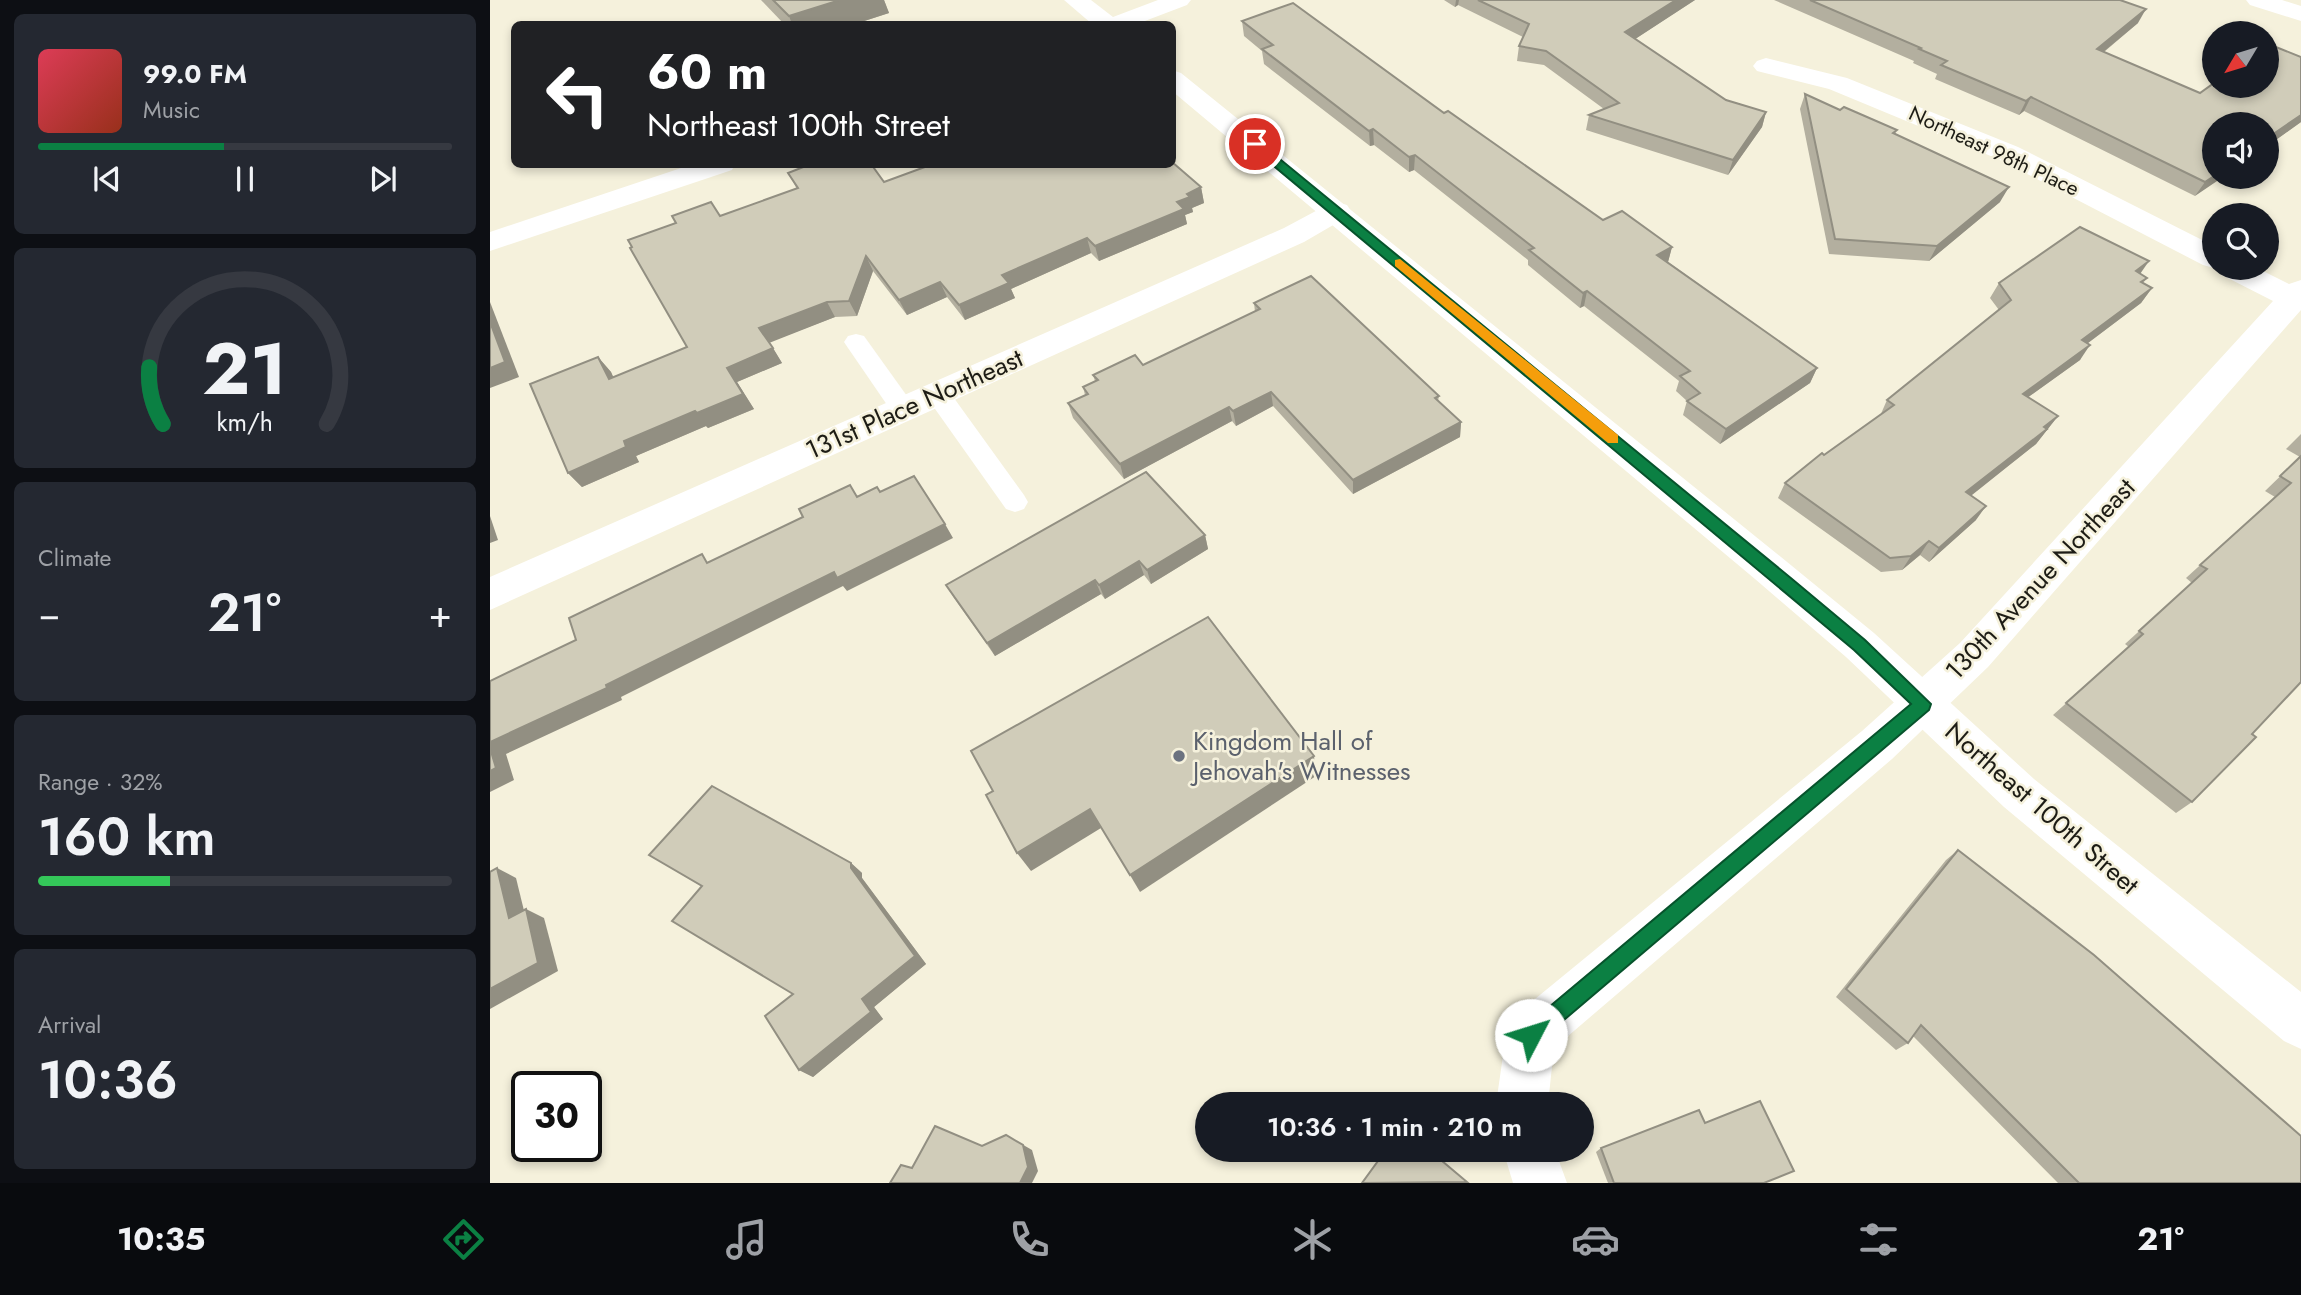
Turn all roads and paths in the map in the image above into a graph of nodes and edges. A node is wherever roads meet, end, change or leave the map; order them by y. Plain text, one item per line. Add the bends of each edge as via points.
1 (1076, 0) edge
2 (1179, 0) edge
3 (2258, 0) edge
4 (2301, 14) edge
5 (1102, 21) edge
6 (1124, 21) edge
7 (1766, 66) dead end
8 (1176, 81) edge
9 (710, 168) edge
10 (1337, 211) junction
11 (490, 242) edge
12 (2202, 252) edge
13 (2261, 280) edge
14 (2297, 295) edge
15 (856, 342) dead end
16 (937, 393) junction
17 (903, 409) junction
18 (1016, 502) dead end
19 (490, 594) edge
20 (1923, 704) junction
21 (2301, 1024) edge
22 (1524, 1092) edge
23 (1533, 1162) edge
24 (1540, 1183) edge

1 - 5 street
2 - 6 street
3 - 4 street
7 - 12 street, Northeast 98th Place via 1838,83 2008,153
8 - 10 street, Northeast 100th Street
9 - 11 street
10 - 16 street, 131st Place Northeast via 1294,235
10 - 20 street, Northeast 100th Street via 1819,611
13 - 14 street
14 - 20 street, 130th Avenue Northeast via 1974,655
15 - 17 lane
16 - 17 street, 131st Place Northeast
16 - 18 lane
17 - 19 street, 131st Place Northeast
20 - 21 street, Northeast 100th Street via 2019,793
20 - 22 street, 130th Avenue Northeast via 1531,1035
23 - 24 street

